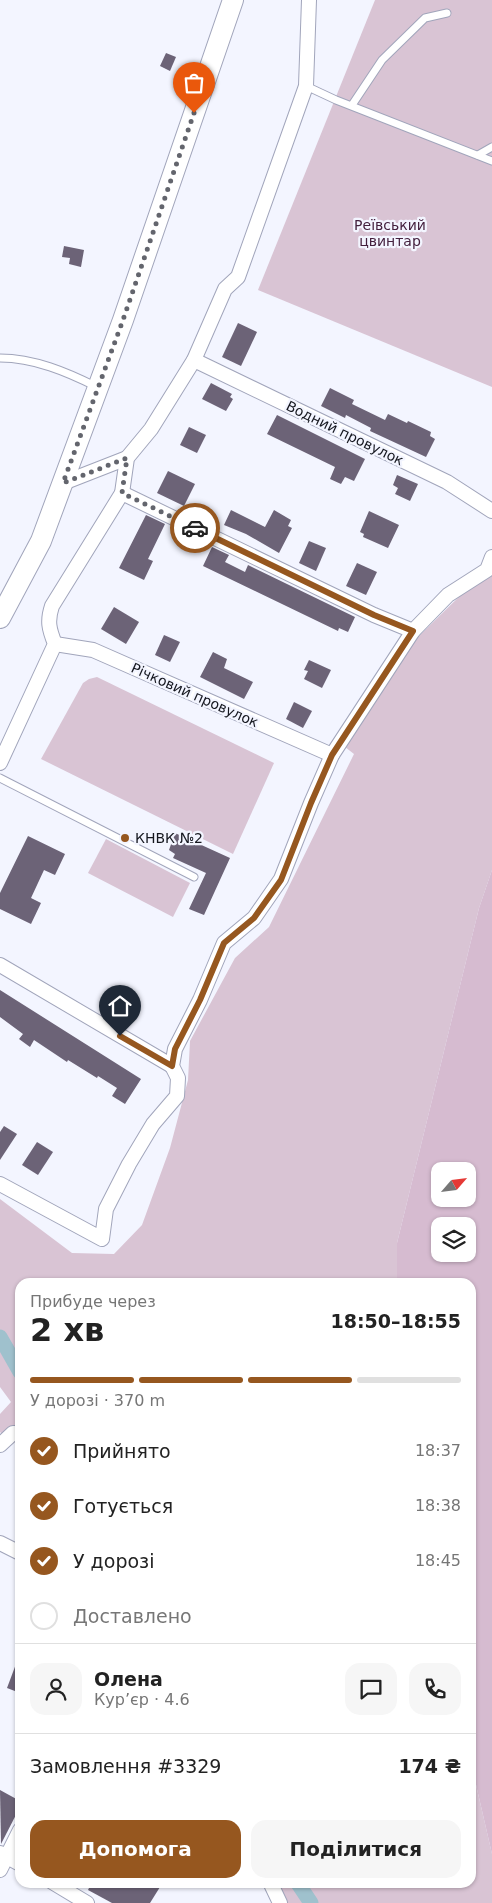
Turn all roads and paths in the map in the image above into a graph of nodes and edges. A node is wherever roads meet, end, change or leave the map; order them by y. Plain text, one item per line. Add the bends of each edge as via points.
1 (233, 0) edge
2 (308, 0) edge
3 (447, 13) dead end
4 (306, 86) junction
5 (352, 105) junction
6 (492, 147) edge
7 (478, 155) junction
8 (492, 161) edge
9 (0, 358) edge
10 (194, 360) junction
11 (98, 387) junction
12 (127, 458) junction
13 (63, 483) junction
14 (122, 493) junction
15 (492, 511) edge
16 (490, 566) edge
17 (0, 618) edge
18 (413, 631) junction
19 (55, 644) junction
20 (332, 755) junction
21 (0, 763) edge
22 (0, 778) edge
23 (194, 877) dead end
24 (0, 965) edge
25 (172, 1066) junction
26 (0, 1184) edge
27 (15, 1433) edge
28 (0, 1445) edge
29 (0, 1543) edge
30 (15, 1551) edge
31 (15, 1837) edge
32 (3, 1855) edge
33 (15, 1861) edge
34 (0, 1870) edge
35 (62, 1888) edge
36 (273, 1888) edge
37 (87, 1903) edge
38 (280, 1903) edge

1 - 11 main road
2 - 4 street
3 - 5 lane via 425,18 382,60
4 - 5 lane
4 - 10 street via 238,277 226,290
5 - 7 lane
6 - 7 lane
7 - 8 lane
9 - 11 lane via 17,358 68,372
10 - 12 street via 151,429
10 - 15 street, Водний провулок via 447,482
11 - 13 main road
12 - 13 street
12 - 14 street
13 - 17 main road via 41,541
14 - 18 street
14 - 19 street via 52,606 48,618
16 - 18 street via 448,595
18 - 20 street
19 - 20 street, Річковий провулок via 93,650
19 - 21 street
20 - 25 street via 281,880 254,918 224,943 175,1049
22 - 23 lane
24 - 25 street
25 - 26 street via 178,1078 176,1096 153,1124 129,1164 106,1209 102,1239
27 - 28 street
29 - 30 street
31 - 32 street
32 - 33 street
32 - 34 street
35 - 37 street
36 - 38 street

